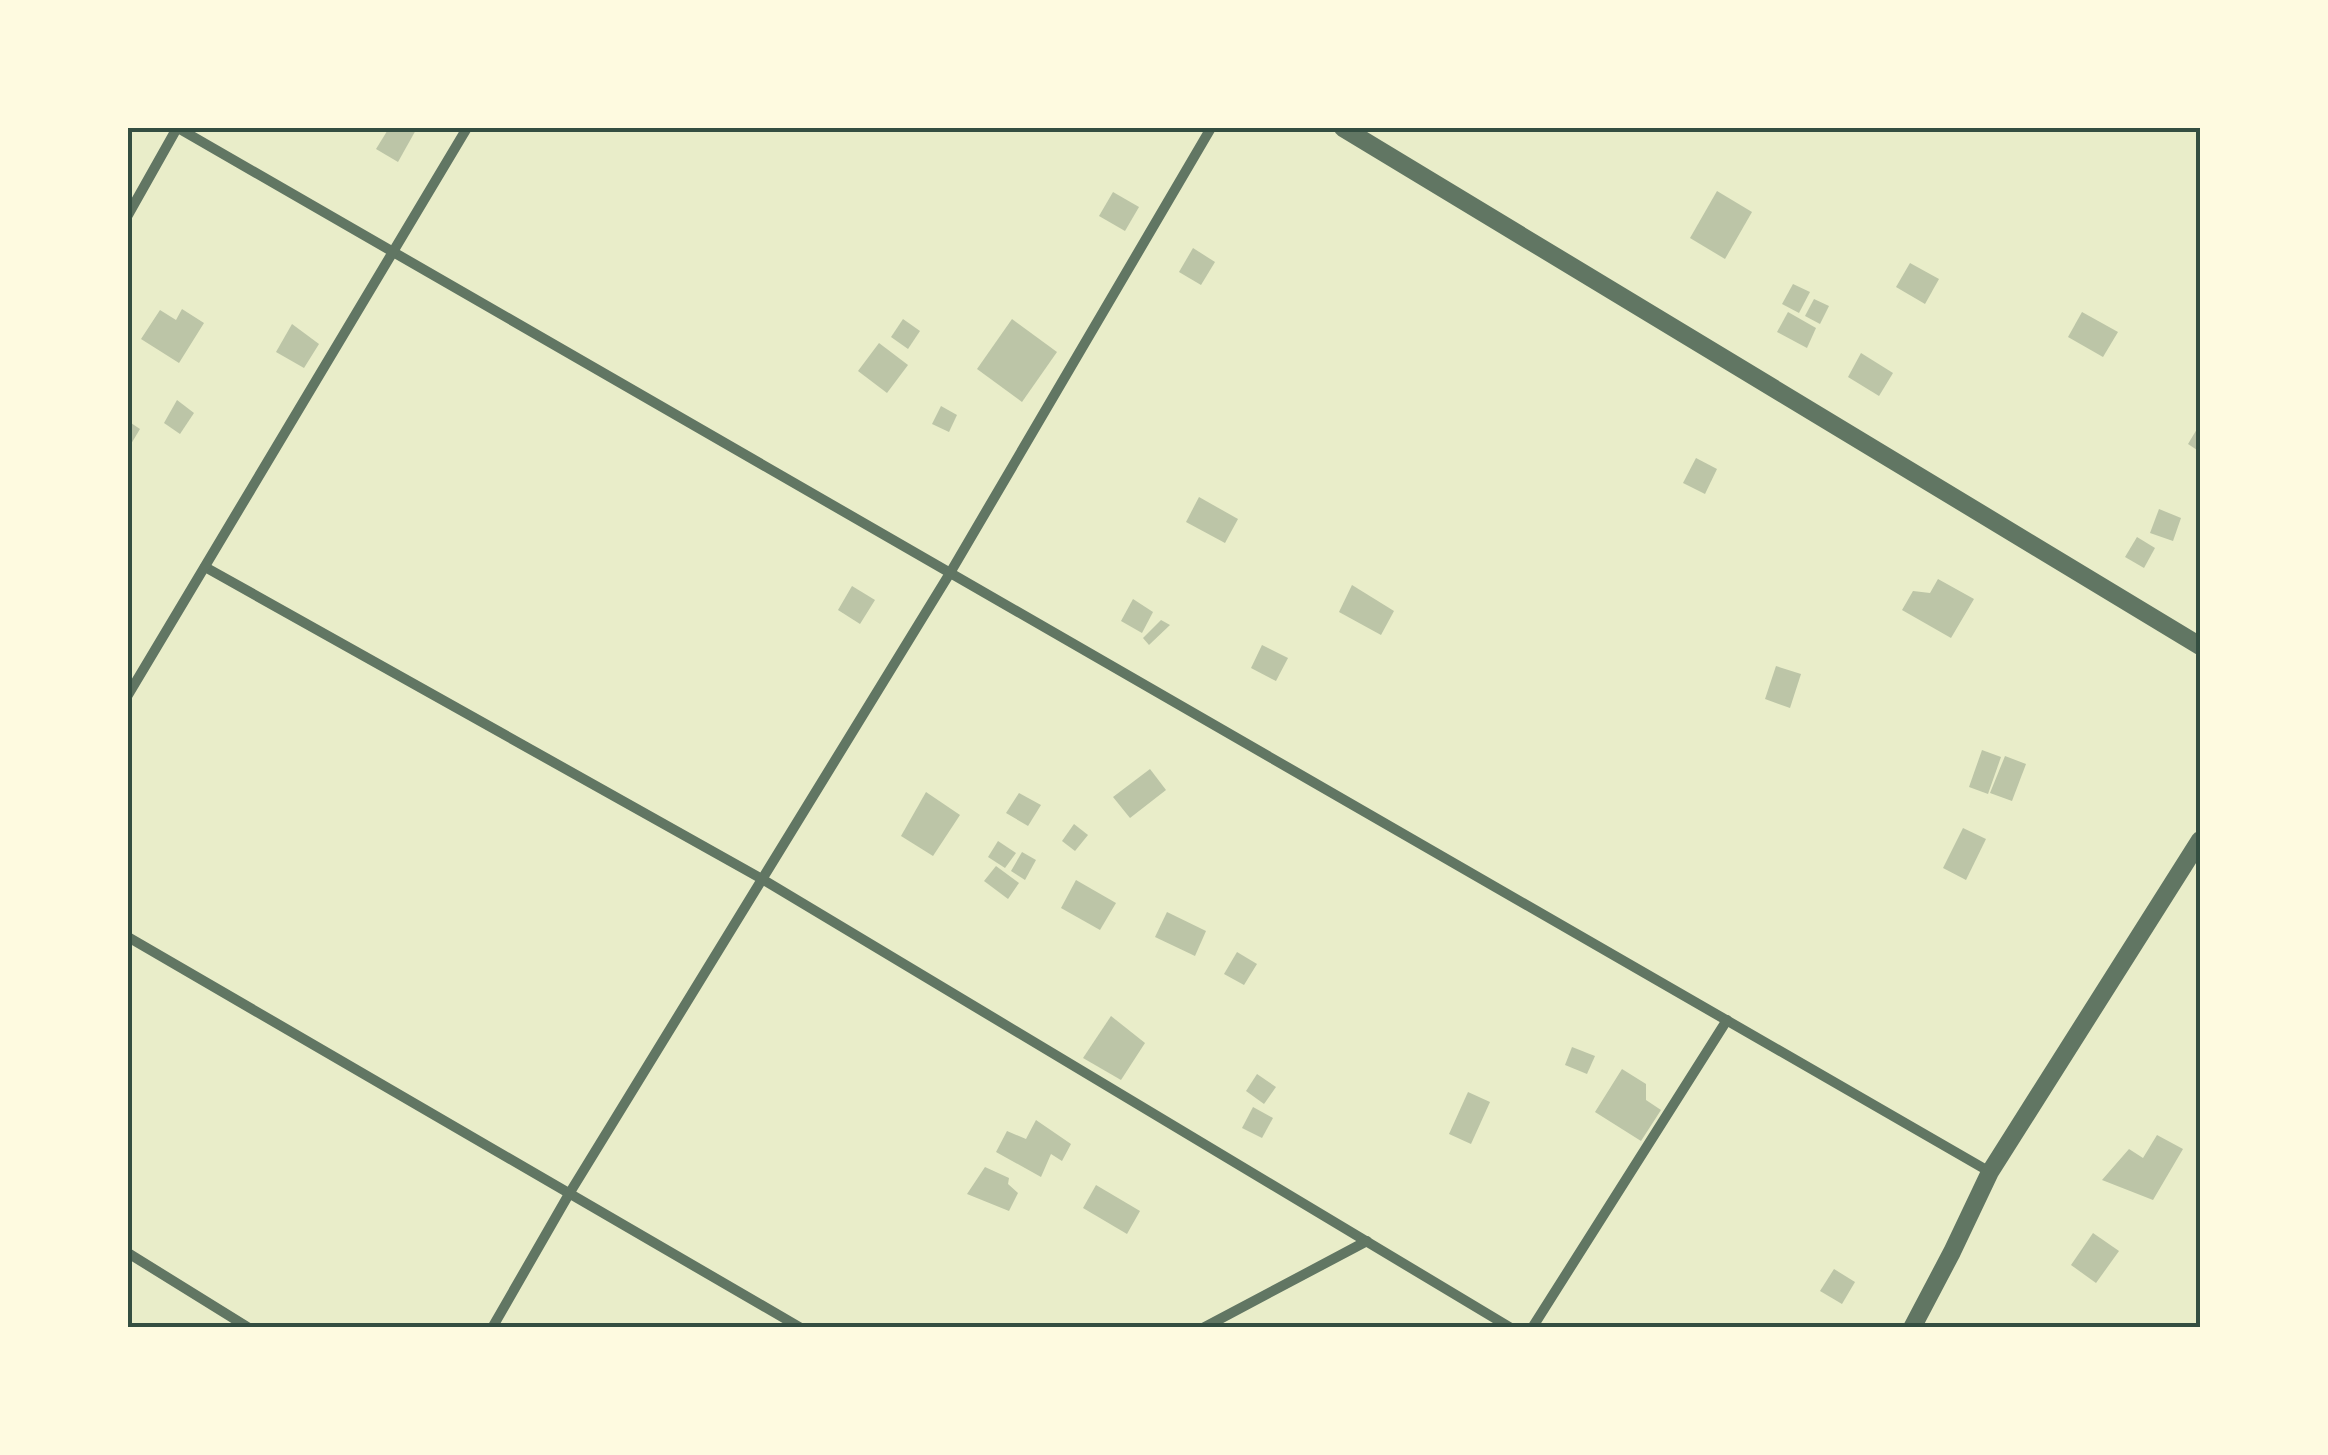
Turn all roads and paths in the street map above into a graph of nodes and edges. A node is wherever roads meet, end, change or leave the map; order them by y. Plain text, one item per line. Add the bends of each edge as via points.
1 (177, 128) edge
2 (467, 128) edge
3 (1211, 128) edge
4 (1343, 128) edge
5 (128, 216) edge
6 (392, 252) junction
7 (204, 566) junction
8 (950, 574) junction
9 (2200, 646) edge
10 (128, 695) edge
11 (2200, 840) edge
12 (762, 880) junction
13 (128, 937) edge
14 (1727, 1020) junction
15 (1990, 1172) junction
16 (570, 1194) junction
17 (1367, 1242) junction
18 (128, 1253) edge
19 (248, 1328) edge
20 (492, 1328) edge
21 (801, 1328) edge
22 (1203, 1328) edge
23 (1511, 1328) edge
24 (1532, 1328) edge
25 (1912, 1328) edge

1 - 5 street
1 - 6 street
2 - 6 street
3 - 8 street
4 - 9 street
6 - 7 street
6 - 8 street
7 - 10 street
7 - 12 street
8 - 12 street
8 - 14 street
11 - 15 street
12 - 16 street
12 - 17 street
13 - 16 street
14 - 15 street
14 - 24 street
15 - 25 street
16 - 20 street
16 - 21 street
17 - 22 street
17 - 23 street
18 - 19 street

